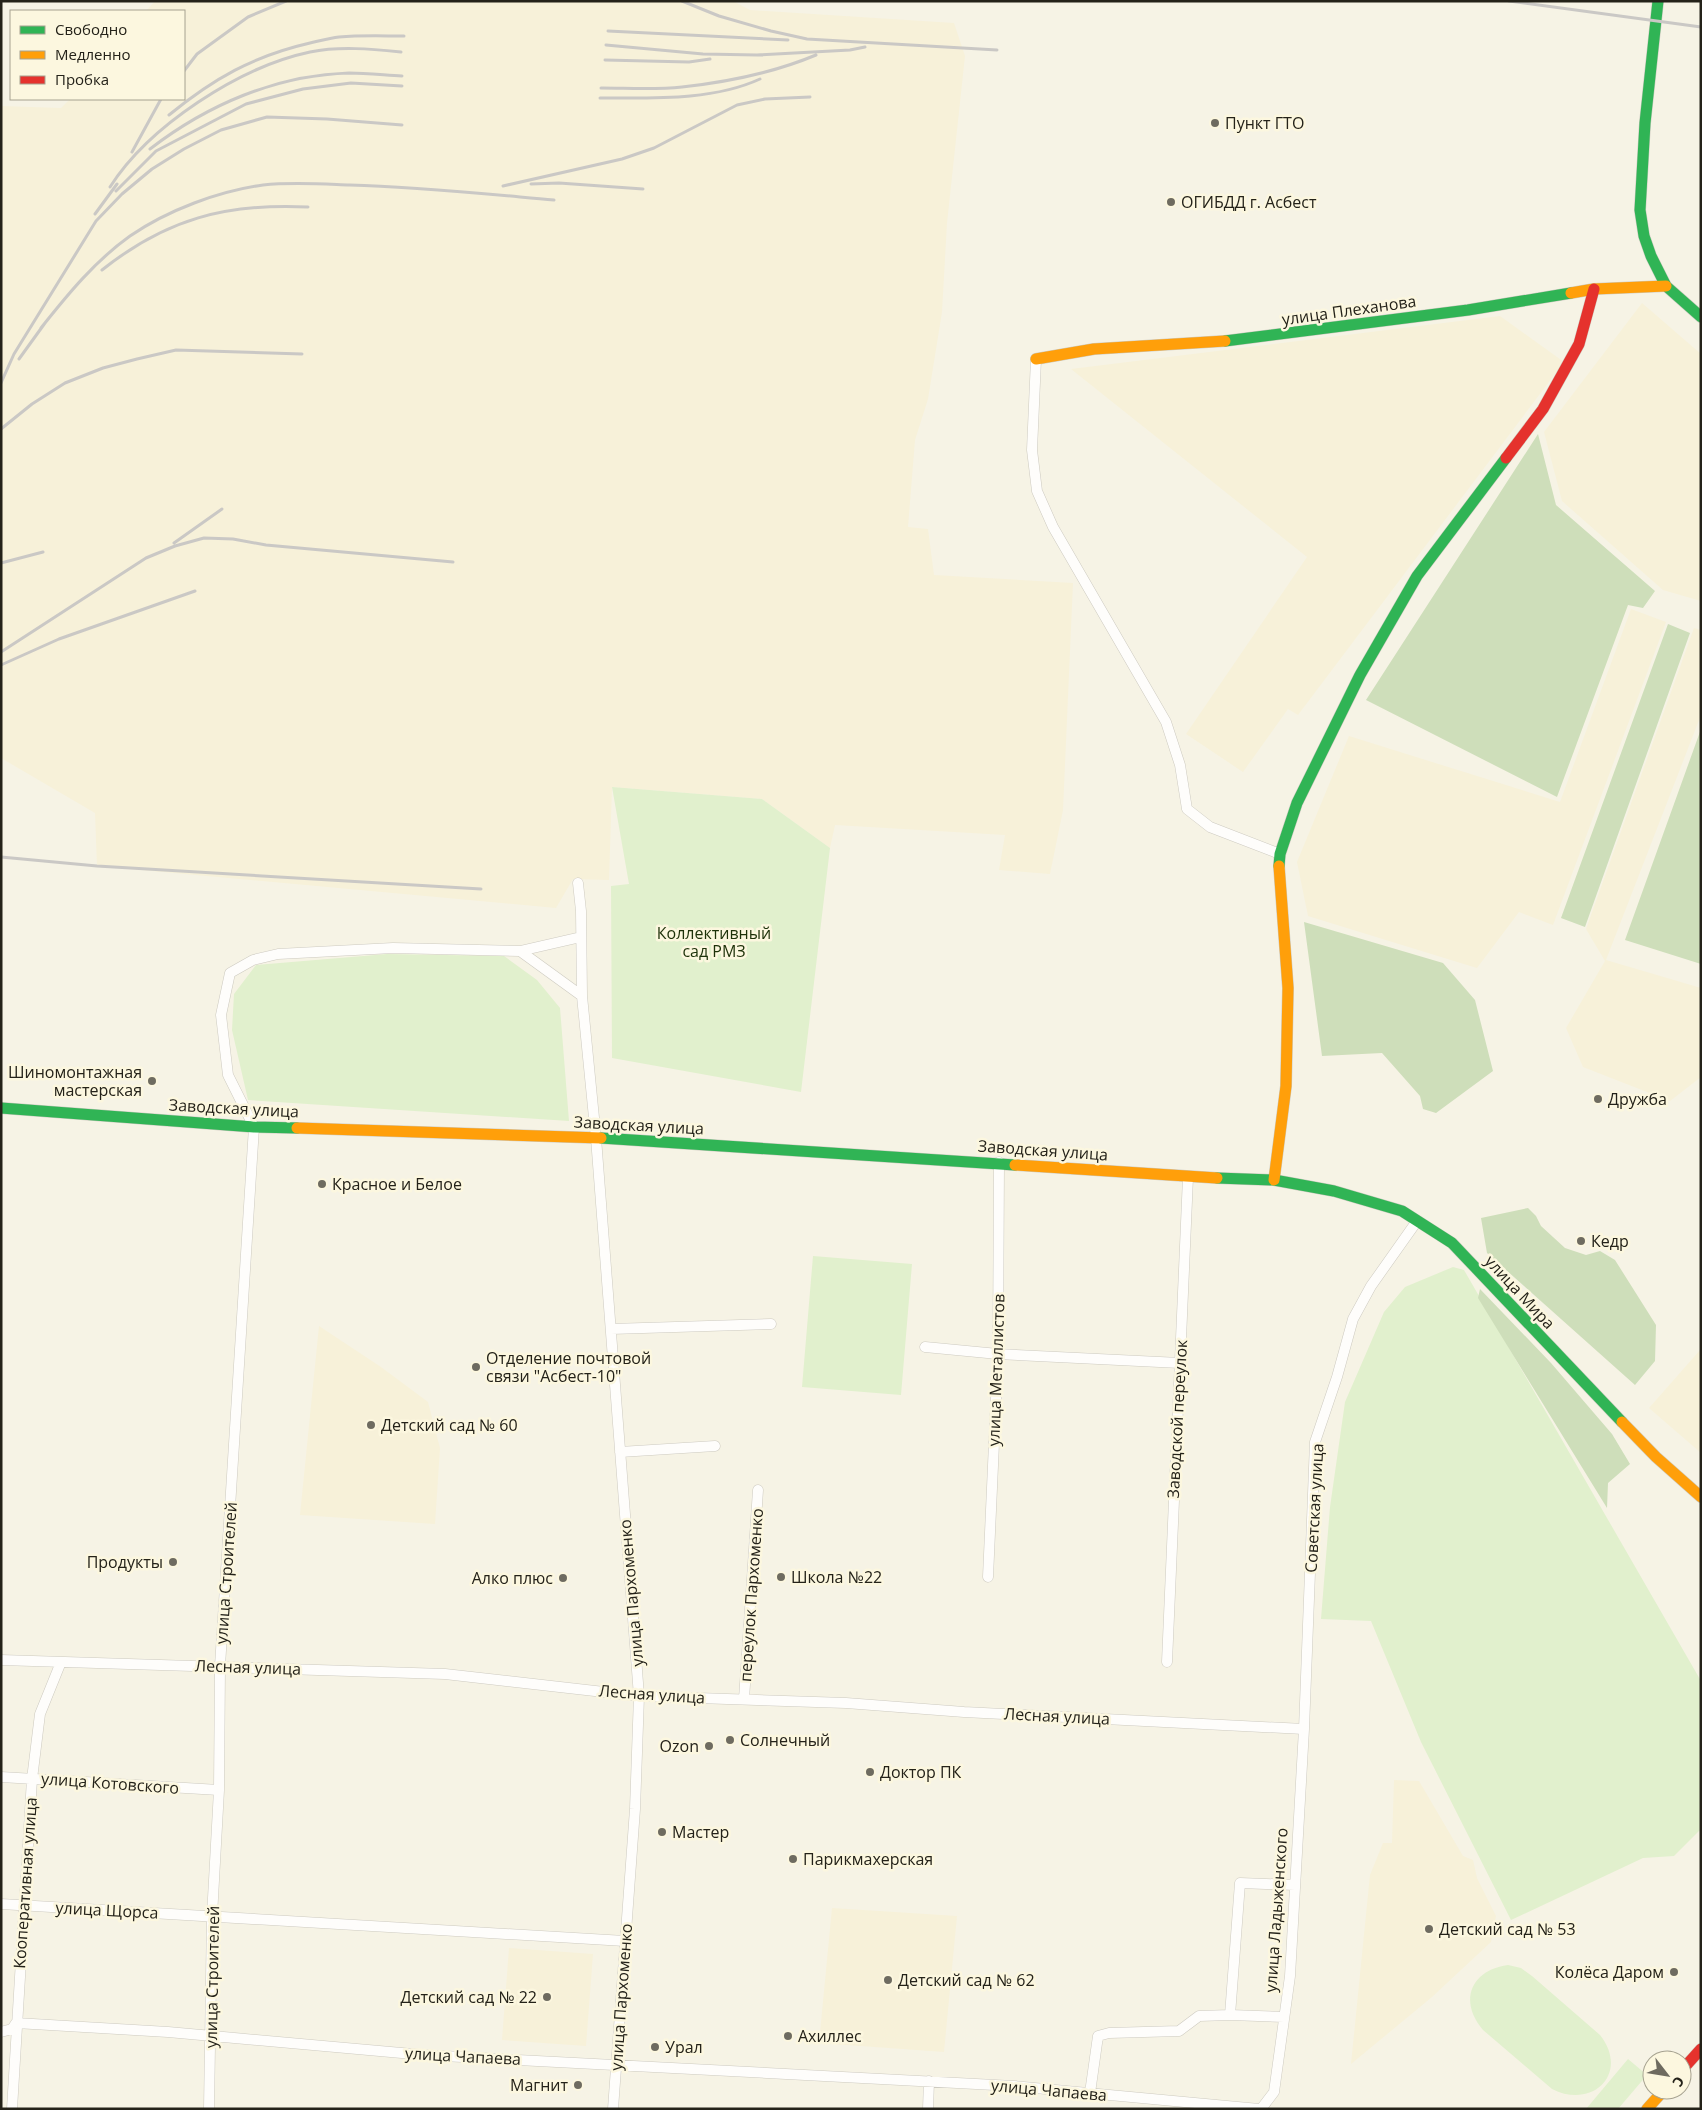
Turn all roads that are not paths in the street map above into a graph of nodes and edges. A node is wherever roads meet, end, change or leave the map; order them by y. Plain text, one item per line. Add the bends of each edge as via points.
1 (1658, 1) edge
2 (1666, 286) junction
3 (1594, 289) junction
4 (1701, 317) edge
5 (1036, 359) joint
6 (1280, 854) junction
7 (578, 883) dead end
8 (581, 937) junction
9 (520, 951) junction
10 (582, 996) junction
11 (1, 1108) edge
12 (254, 1127) junction
13 (596, 1138) junction
14 (998, 1162) junction
15 (1188, 1177) junction
16 (1274, 1180) junction
17 (1417, 1221) junction
18 (771, 1324) dead end
19 (611, 1329) junction
20 (925, 1347) dead end
21 (998, 1354) junction
22 (1180, 1363) junction
23 (715, 1446) dead end
24 (620, 1452) junction
25 (758, 1490) dead end
26 (1701, 1498) edge
27 (988, 1577) dead end
28 (1, 1660) edge
29 (61, 1662) junction
30 (1166, 1662) dead end
31 (220, 1666) junction
32 (640, 1696) junction
33 (744, 1699) junction
34 (1304, 1729) junction
35 (1, 1777) edge
36 (32, 1778) junction
37 (219, 1790) junction
38 (1295, 1885) junction
39 (1, 1904) edge
40 (25, 1906) junction
41 (212, 1916) junction
42 (625, 1941) junction
43 (1230, 2015) junction
44 (1284, 2017) junction
45 (16, 2023) junction
46 (1, 2032) edge
47 (211, 2036) junction
48 (1701, 2049) edge
49 (1692, 2059) edge
50 (616, 2064) junction
51 (929, 2081) junction
52 (1274, 2092) joint
53 (1090, 2093) junction
54 (12, 2109) edge
55 (209, 2109) edge
56 (612, 2109) edge
57 (928, 2109) edge
58 (1260, 2109) edge

1 - 2 street via 1640,210 1644,236
2 - 3 street, улица Плеханова
2 - 4 street
3 - 5 street, улица Плеханова via 1468,310 1241,340 1094,349
3 - 6 street via 1579,344 1543,408 1417,576 1360,675 1297,804
5 - 6 street via 1032,450 1037,491 1053,527 1166,722 1180,765 1187,809 1210,827
6 - 16 street via 1278,873 1288,988 1286,1086
7 - 8 street, улица Пархоменко
8 - 9 street
8 - 10 street, улица Пархоменко
9 - 10 street
9 - 12 street via 393,948 278,954 253,960 230,972 222,1015 228,1075
10 - 13 street, улица Пархоменко
11 - 12 street, Заводская улица
12 - 13 street, Заводская улица
12 - 31 street, улица Строителей
13 - 14 street, Заводская улица
13 - 19 street, улица Пархоменко
14 - 15 street, Заводская улица
14 - 21 street, улица Металлистов
15 - 16 street, Заводская улица
15 - 22 street, Заводской переулок
16 - 17 street, улица Мира via 1363,1199 1402,1211
17 - 26 street, улица Мира via 1452,1243 1656,1457
17 - 34 street, Советская улица via 1371,1286 1353,1319 1315,1442
18 - 19 street
19 - 24 street, улица Пархоменко
20 - 21 street
21 - 22 street
21 - 27 street, улица Металлистов
22 - 30 street, Заводской переулок
23 - 24 street
24 - 32 street, улица Пархоменко
25 - 33 street, переулок Пархоменко
28 - 29 street, Лесная улица
29 - 31 street, Лесная улица
29 - 36 street, Кооперативная улица via 40,1714
31 - 32 street, Лесная улица via 445,1674
31 - 37 street, улица Строителей
32 - 33 street, Лесная улица
32 - 42 street, улица Пархоменко via 636,1809
33 - 34 street, Лесная улица
34 - 38 street, улица Ладыженского
35 - 36 street, улица Котовского
36 - 37 street, улица Котовского
36 - 40 street, Кооперативная улица
37 - 41 street, улица Строителей
38 - 43 street via 1240,1883
38 - 44 street, улица Ладыженского via 1290,1976
39 - 40 street, улица Щорса
40 - 41 street, улица Щорса
40 - 45 street, Кооперативная улица
41 - 42 street, улица Щорса
41 - 47 street, улица Строителей
42 - 50 street, улица Пархоменко
43 - 44 street
43 - 53 street via 1199,2016 1179,2032 1098,2036
44 - 52 street, улица Ладыженского
45 - 46 street via 12,2029
45 - 47 street, улица Чапаева
45 - 54 street, Кооперативная улица
47 - 50 street, улица Чапаева via 424,2055
47 - 55 street, улица Строителей
48 - 49 street
50 - 51 street, улица Чапаева
50 - 56 street, улица Пархоменко
51 - 53 street, улица Чапаева
51 - 57 street
52 - 58 street, улица Чапаева
53 - 58 street, улица Чапаева

